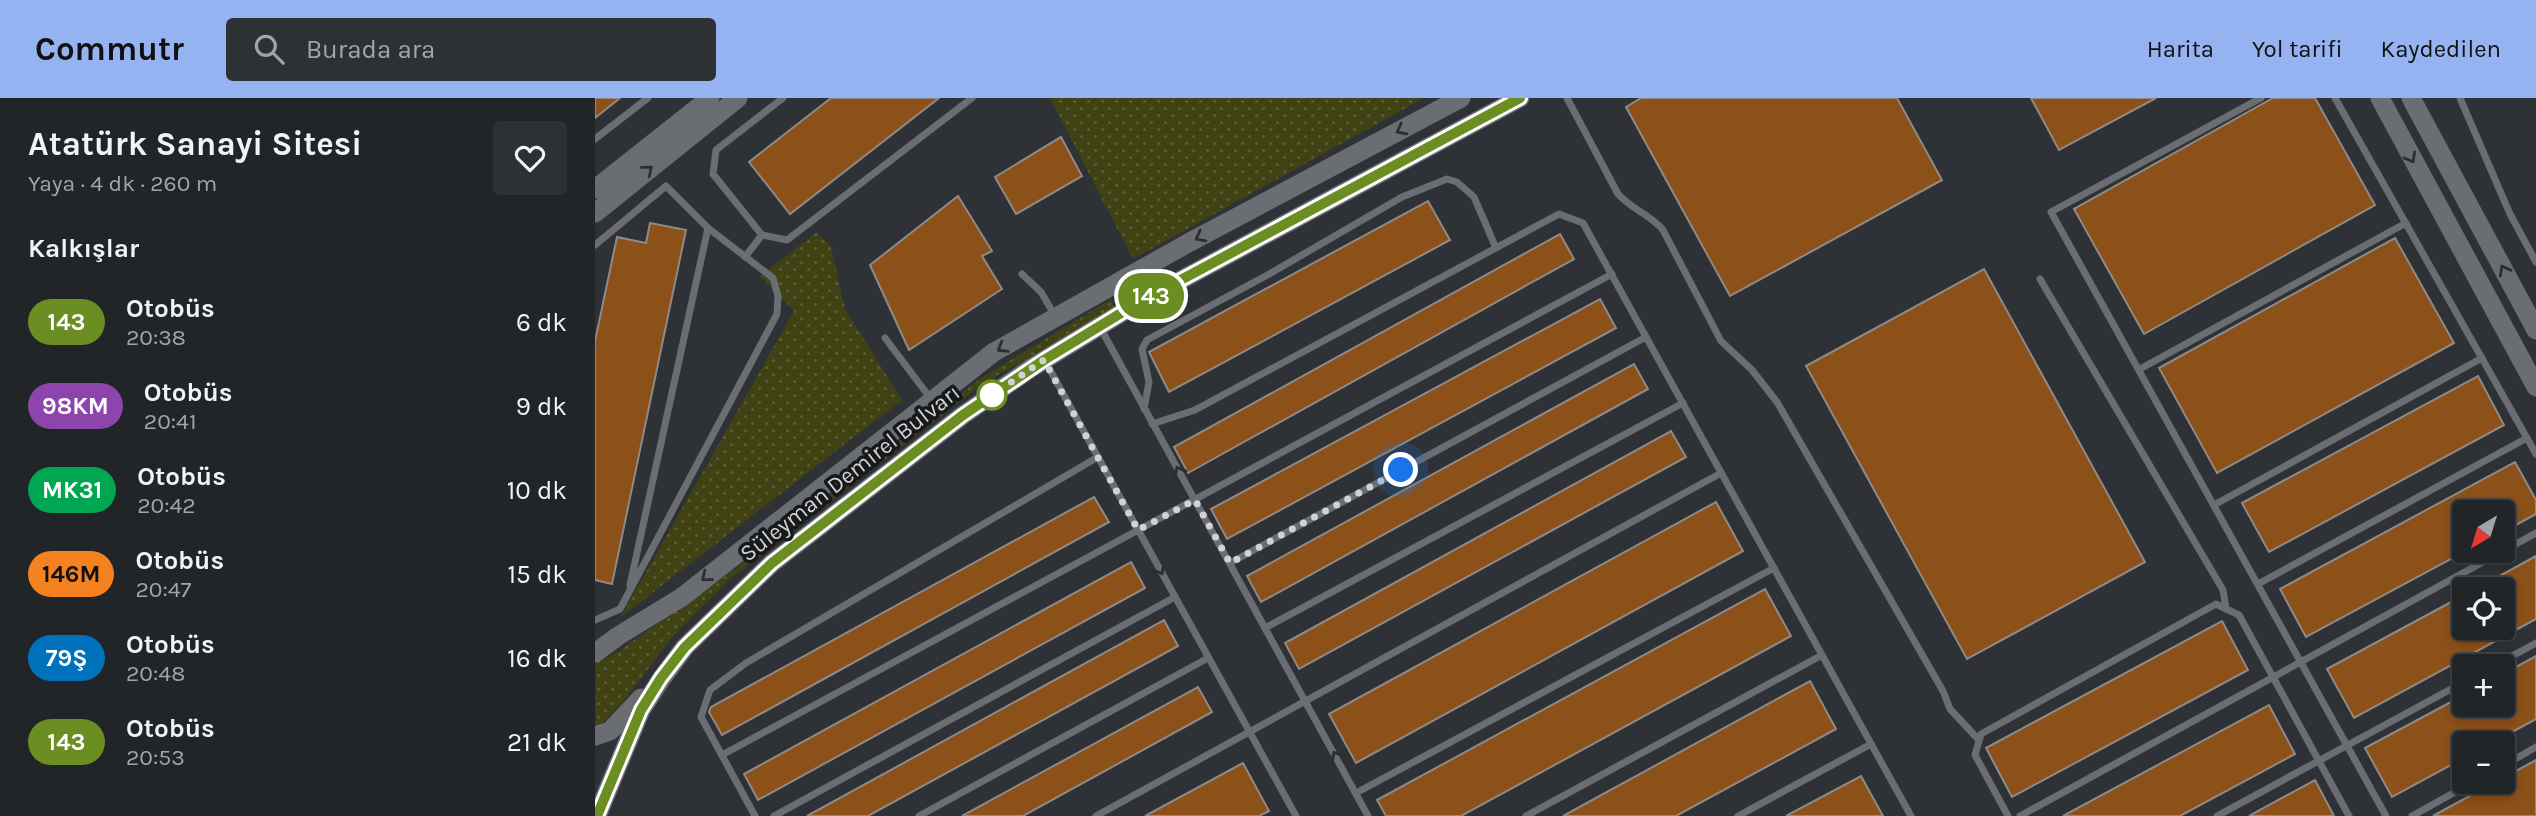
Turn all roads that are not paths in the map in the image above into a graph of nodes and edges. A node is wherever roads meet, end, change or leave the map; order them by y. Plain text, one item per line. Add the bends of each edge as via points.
1 (648, 98) edge
2 (710, 98) edge
3 (738, 98) edge
4 (783, 98) edge
5 (972, 98) edge
6 (1461, 98) edge
7 (1520, 98) edge
8 (1567, 98) edge
9 (2261, 98) edge
10 (2335, 98) edge
11 (2380, 98) edge
12 (2411, 98) edge
13 (2460, 98) edge
14 (595, 139) edge
15 (595, 189) edge
16 (595, 213) edge
17 (2406, 223) junction
18 (708, 228) junction
19 (762, 236) junction
20 (596, 247) edge
21 (1496, 248) junction
22 (745, 257) junction
23 (2536, 262) edge
24 (1022, 274) dead end
25 (1612, 274) junction
26 (2041, 279) dead end
27 (1055, 316) junction
28 (1100, 326) junction
29 (2536, 330) edge
30 (1646, 337) junction
31 (885, 338) dead end
32 (2482, 358) junction
33 (1044, 360) junction
34 (2140, 369) junction
35 (2536, 387) edge
36 (932, 400) junction
37 (1683, 403) junction
38 (1144, 410) junction
39 (1152, 424) junction
40 (2527, 438) junction
41 (2536, 454) edge
42 (1097, 457) junction
43 (1721, 473) junction
44 (1195, 500) junction
45 (2214, 505) junction
46 (1138, 530) junction
47 (2536, 533) edge
48 (1230, 563) junction
49 (1774, 568) junction
50 (2258, 584) junction
51 (628, 596) junction
52 (1175, 597) junction
53 (2226, 609) junction
54 (595, 620) edge
55 (1265, 628) junction
56 (618, 636) junction
57 (2536, 643) edge
58 (595, 646) edge
59 (595, 653) edge
60 (2515, 654) edge
61 (1822, 655) junction
62 (1208, 658) junction
63 (2301, 662) junction
64 (2273, 676) junction
65 (661, 678) junction
66 (2452, 689) edge
67 (1306, 701) junction
68 (1249, 732) junction
69 (595, 736) edge
70 (1979, 740) junction
71 (1871, 744) junction
72 (2347, 746) junction
73 (2536, 747) edge
74 (722, 755) junction
75 (2515, 759) edge
76 (2319, 762) junction
77 (1356, 793) junction
78 (2452, 794) edge
79 (597, 816) edge
80 (755, 816) edge
81 (774, 816) edge
82 (919, 816) edge
83 (1097, 816) edge
84 (1296, 816) edge
85 (1369, 816) edge
86 (1526, 816) edge
87 (1738, 816) edge
88 (1910, 816) edge
89 (2008, 816) edge
90 (2020, 816) edge
91 (2217, 816) edge
92 (2349, 816) edge
93 (2386, 816) edge
94 (2412, 816) edge

1 - 14 lane
2 - 15 street
16 -> 3 street
4 - 19 lane via 716,150 713,174
5 - 19 lane via 787,240
6 -> 27 street, Süleyman Demirel Bulvarı
7 - 28 street, Süleyman Demirel Bulvarı
8 - 70 lane via 1618,194 1663,230 1721,341 1773,396 1950,709
9 - 34 lane via 2051,212
10 - 17 lane
11 -> 35 street
29 -> 12 street
13 - 23 lane
17 - 32 lane
17 - 34 lane
18 - 20 lane via 666,186
18 - 22 lane
18 - 51 lane
19 - 22 lane
21 - 25 lane via 1559,214 1583,223
21 - 38 lane via 1474,197 1452,180 1402,197 1147,340 1142,349 1149,382
21 - 39 lane via 1195,410
22 - 51 lane via 773,278 777,314
24 - 27 lane via 1041,292
25 - 30 lane
25 - 44 lane
26 - 53 lane via 2223,590
27 -> 36 street, Süleyman Demirel Bulvarı via 994,352
28 - 33 street, Süleyman Demirel Bulvarı
28 - 38 lane
30 - 37 lane
30 - 48 lane
31 - 36 lane
32 - 40 lane
32 - 45 lane
33 - 42 lane
33 - 65 street, Süleyman Demirel Bulvarı via 963,415 772,563 685,647
34 - 45 lane
36 -> 56 street, Süleyman Demirel Bulvarı via 682,597
37 - 43 lane
37 - 55 lane
38 - 39 lane
44 -> 39 lane
40 - 41 lane
40 - 50 lane
42 - 46 lane
42 - 74 lane via 746,663 710,690 701,717
43 - 49 lane
43 - 67 lane
44 - 46 lane
44 - 48 lane
45 - 50 lane
46 -> 52 lane
46 - 74 lane
47 - 63 lane
48 - 55 lane
49 - 61 lane
49 - 77 lane
50 - 63 lane
51 - 54 lane via 620,609
52 - 62 lane
52 - 81 lane
53 - 64 lane via 2239,615
53 - 70 lane via 2216,604 1981,734
55 - 67 lane
56 - 58 street
56 - 59 street
57 - 60 lane
61 - 71 lane
61 - 86 lane
62 - 68 lane
62 - 82 lane
63 - 64 lane
63 - 72 lane
64 - 76 lane
64 - 90 lane
65 - 69 street via 610,731
65 - 79 street, Süleyman Demirel Bulvarı via 641,710
66 - 72 lane
67 - 68 lane
77 -> 67 lane
68 - 83 lane
68 - 84 lane
70 - 89 lane via 1975,755
71 - 87 lane
71 - 88 lane
72 - 76 lane
72 - 93 lane
73 - 75 lane
74 - 80 lane
76 - 91 lane
76 - 92 lane
77 - 85 lane
78 - 94 lane

